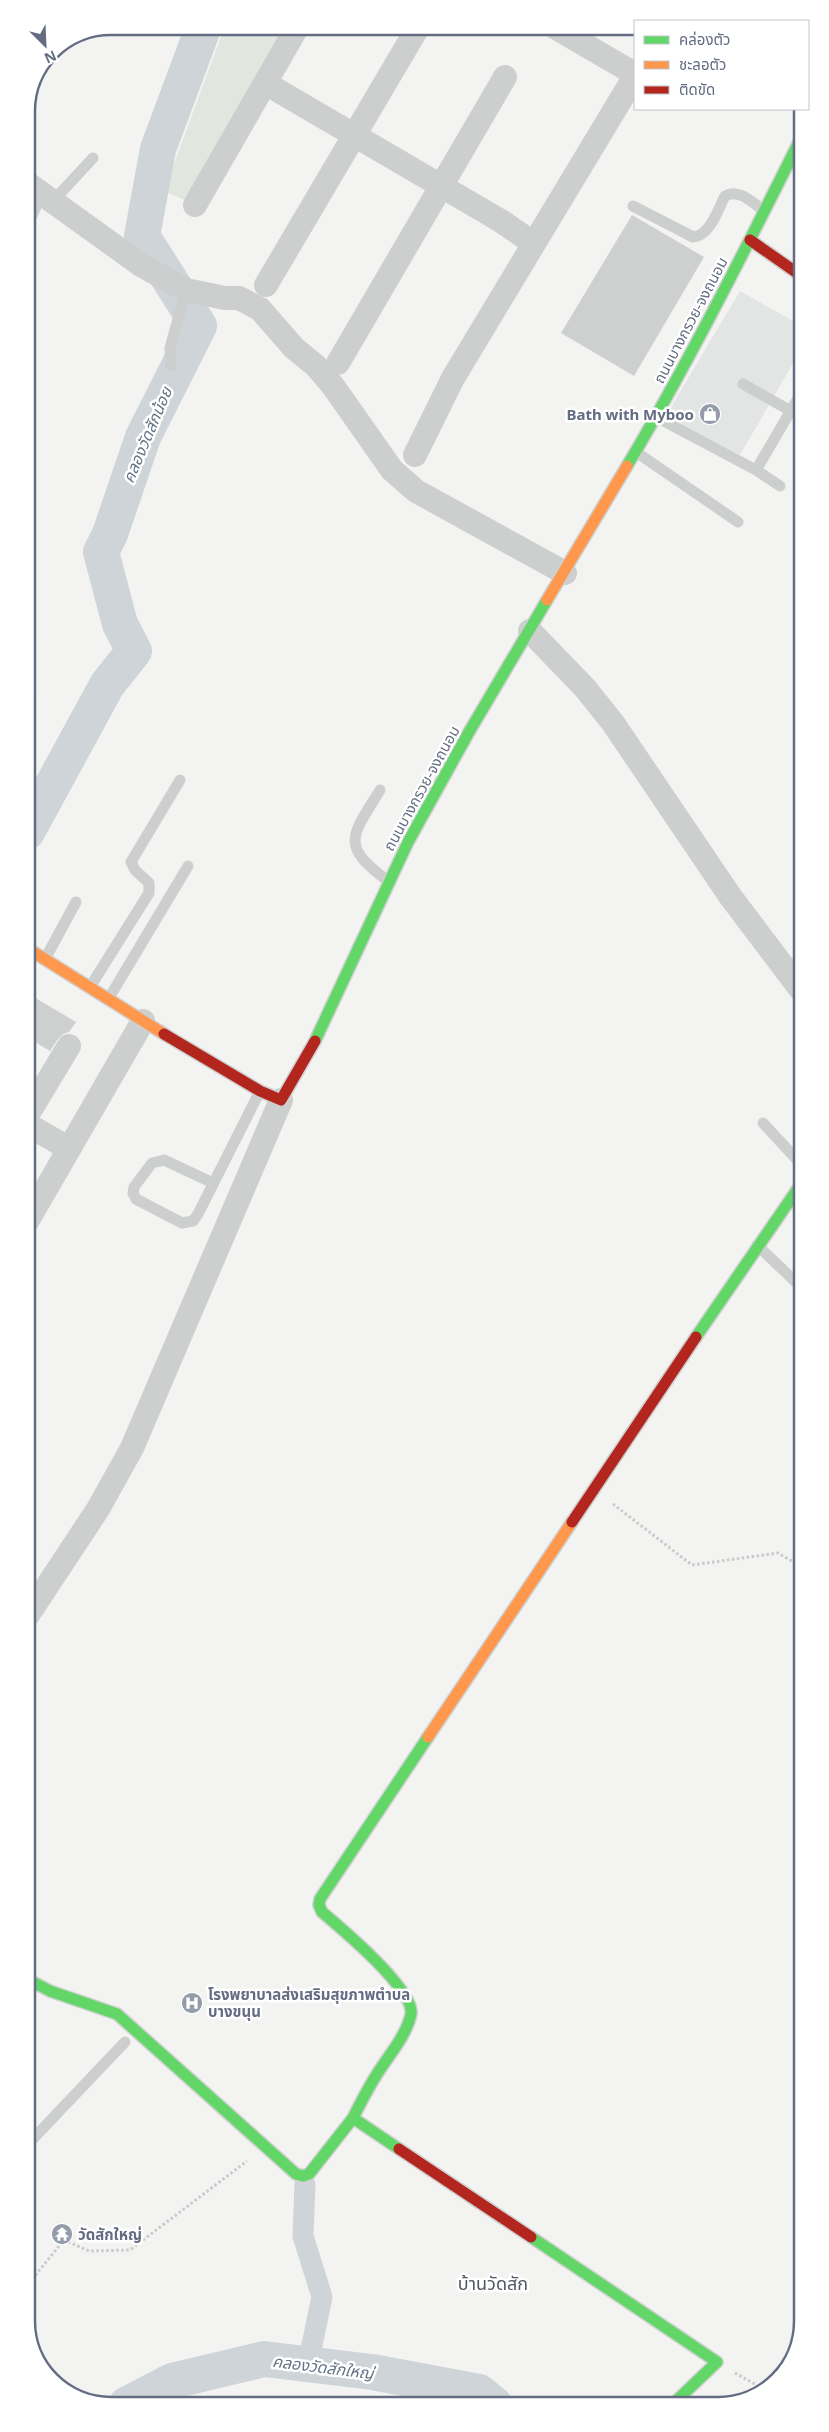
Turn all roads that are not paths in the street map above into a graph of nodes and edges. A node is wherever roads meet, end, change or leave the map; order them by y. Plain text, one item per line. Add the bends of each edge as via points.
1 (292, 35) edge
2 (414, 35) edge
3 (568, 35) edge
4 (634, 74) edge
5 (634, 77) edge
6 (505, 78) dead end
7 (264, 83) junction
8 (356, 135) junction
9 (794, 152) edge
10 (93, 158) dead end
11 (440, 186) junction
12 (39, 191) edge
13 (195, 205) dead end
14 (633, 206) dead end
15 (764, 211) junction
16 (750, 240) junction
17 (533, 243) junction
18 (794, 271) edge
19 (266, 285) dead end
20 (186, 290) junction
21 (338, 363) dead end
22 (171, 366) dead end
23 (742, 384) dead end
24 (794, 405) edge
25 (791, 411) junction
26 (656, 417) junction
27 (636, 452) junction
28 (415, 455) dead end
29 (756, 470) junction
30 (780, 486) dead end
31 (738, 522) dead end
32 (565, 573) junction
33 (530, 631) junction
34 (180, 780) dead end
35 (380, 790) dead end
36 (188, 866) dead end
37 (388, 881) junction
38 (76, 902) dead end
39 (35, 955) edge
40 (45, 959) junction
41 (794, 981) edge
42 (90, 986) junction
43 (109, 998) junction
44 (143, 1021) junction
45 (68, 1046) dead end
46 (271, 1096) junction
47 (35, 1102) edge
48 (763, 1123) dead end
49 (35, 1129) edge
50 (68, 1148) junction
51 (794, 1156) edge
52 (213, 1183) junction
53 (794, 1200) edge
54 (35, 1207) edge
55 (757, 1245) junction
56 (794, 1280) edge
57 (35, 1604) edge
58 (35, 1984) edge
59 (125, 2042) dead end
60 (353, 2118) junction
61 (35, 2136) edge
62 (680, 2397) edge

1 - 7 street
2 - 8 street
3 - 4 street
5 - 17 street
6 - 11 street
7 - 8 street
7 - 13 street
8 - 11 street
8 - 19 street
9 - 15 street, ถนนบางกรวย-จงถนอม
10 - 12 lane
11 - 17 street
11 - 21 street
12 - 20 street via 141,265
14 - 15 lane via 693,237 706,232 731,192 737,192
15 - 16 street, ถนนบางกรวย-จงถนอม
16 - 18 street
16 - 26 street, ถนนบางกรวย-จงถนอม
17 - 28 street via 453,378
20 - 22 lane via 170,348
20 - 32 street via 239,298 260,309 333,386 373,446 402,481
23 - 25 lane
24 - 25 lane
25 - 29 lane
26 - 27 street, ถนนบางกรวย-จงถนอม
26 - 29 lane
27 - 31 lane
27 - 32 street, ถนนบางกรวย-จงถนอม
29 - 30 lane
32 - 33 street, ถนนบางกรวย-จงถนอม
33 - 37 street, ถนนบางกรวย-จงถนอม via 469,732
33 - 41 street via 585,688 613,723 730,896
34 - 42 lane via 131,862 149,882 149,893
35 - 37 lane via 358,826 354,842 367,866
36 - 43 lane
37 - 46 street, ถนนบางกรวย-จงถนอม via 307,1057
38 - 40 lane
39 - 40 street
40 - 42 street
42 - 43 street
43 - 44 street
44 - 46 street
44 - 50 street
45 - 47 street
46 - 52 lane
46 - 57 street via 132,1448 98,1510
48 - 51 lane
49 - 50 street
50 - 54 street
52 - 52 lane via 193,1221 182,1223 136,1199 133,1193 152,1163 164,1160
53 - 55 street
55 - 56 lane
55 - 60 street via 320,1899 322,1912 393,1980 407,1997 411,2010 406,2027 365,2091
58 - 60 street via 44,1990 117,2014 296,2174 309,2174
59 - 61 lane
60 - 62 street via 717,2362

